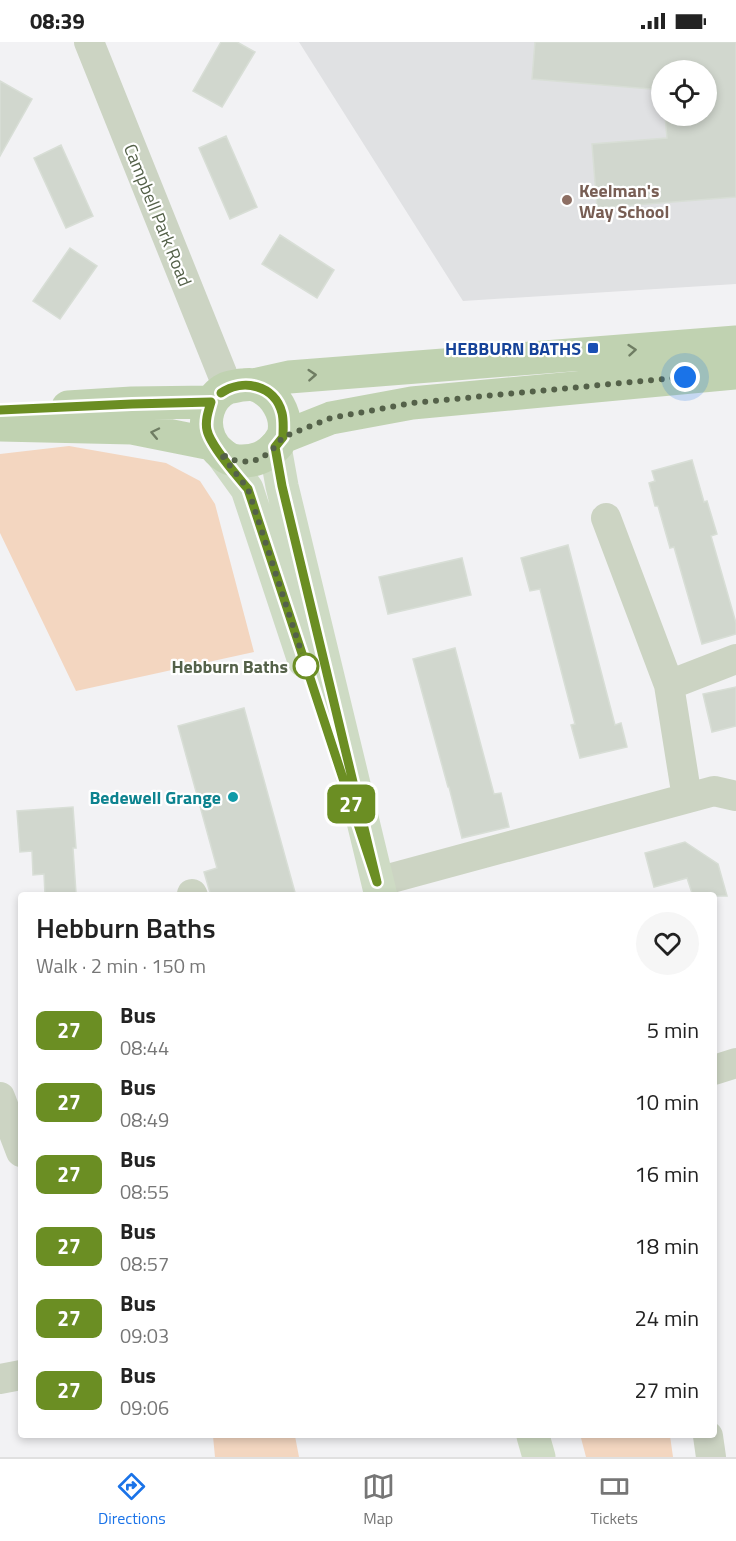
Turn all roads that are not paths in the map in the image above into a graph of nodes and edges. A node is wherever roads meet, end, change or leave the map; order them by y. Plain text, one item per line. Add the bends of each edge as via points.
1 (89, 42) edge
2 (736, 342) edge
3 (736, 373) edge
4 (231, 392) junction
5 (0, 410) edge
6 (0, 425) edge
7 (279, 442) junction
8 (216, 449) junction
9 (606, 518) dead end
10 (736, 659) edge
11 (669, 686) junction
12 (736, 796) edge
13 (687, 798) junction
14 (379, 889) edge
15 (736, 1064) edge
16 (717, 1069) edge
17 (0, 1097) edge
18 (18, 1144) edge
19 (18, 1376) edge
20 (0, 1379) edge
21 (534, 1438) edge
22 (708, 1438) edge
23 (539, 1457) edge
24 (711, 1457) edge

1 - 4 street, Campbell Park Road
4 -> 2 main road via 289,377
3 - 7 main road via 412,403 331,418
4 - 5 main road via 132,404
4 - 7 main road via 267,391 277,400 282,412
4 - 8 main road via 206,419 207,432
8 -> 6 main road via 132,428
7 - 8 main road via 262,458 249,462 232,460
7 - 14 street via 282,486
8 - 14 street via 248,489
9 - 11 street
10 - 11 street
11 - 13 street
12 - 13 street via 714,791
13 - 14 street
15 - 16 street
17 - 18 street
19 - 20 street
21 - 23 street
22 - 24 street

